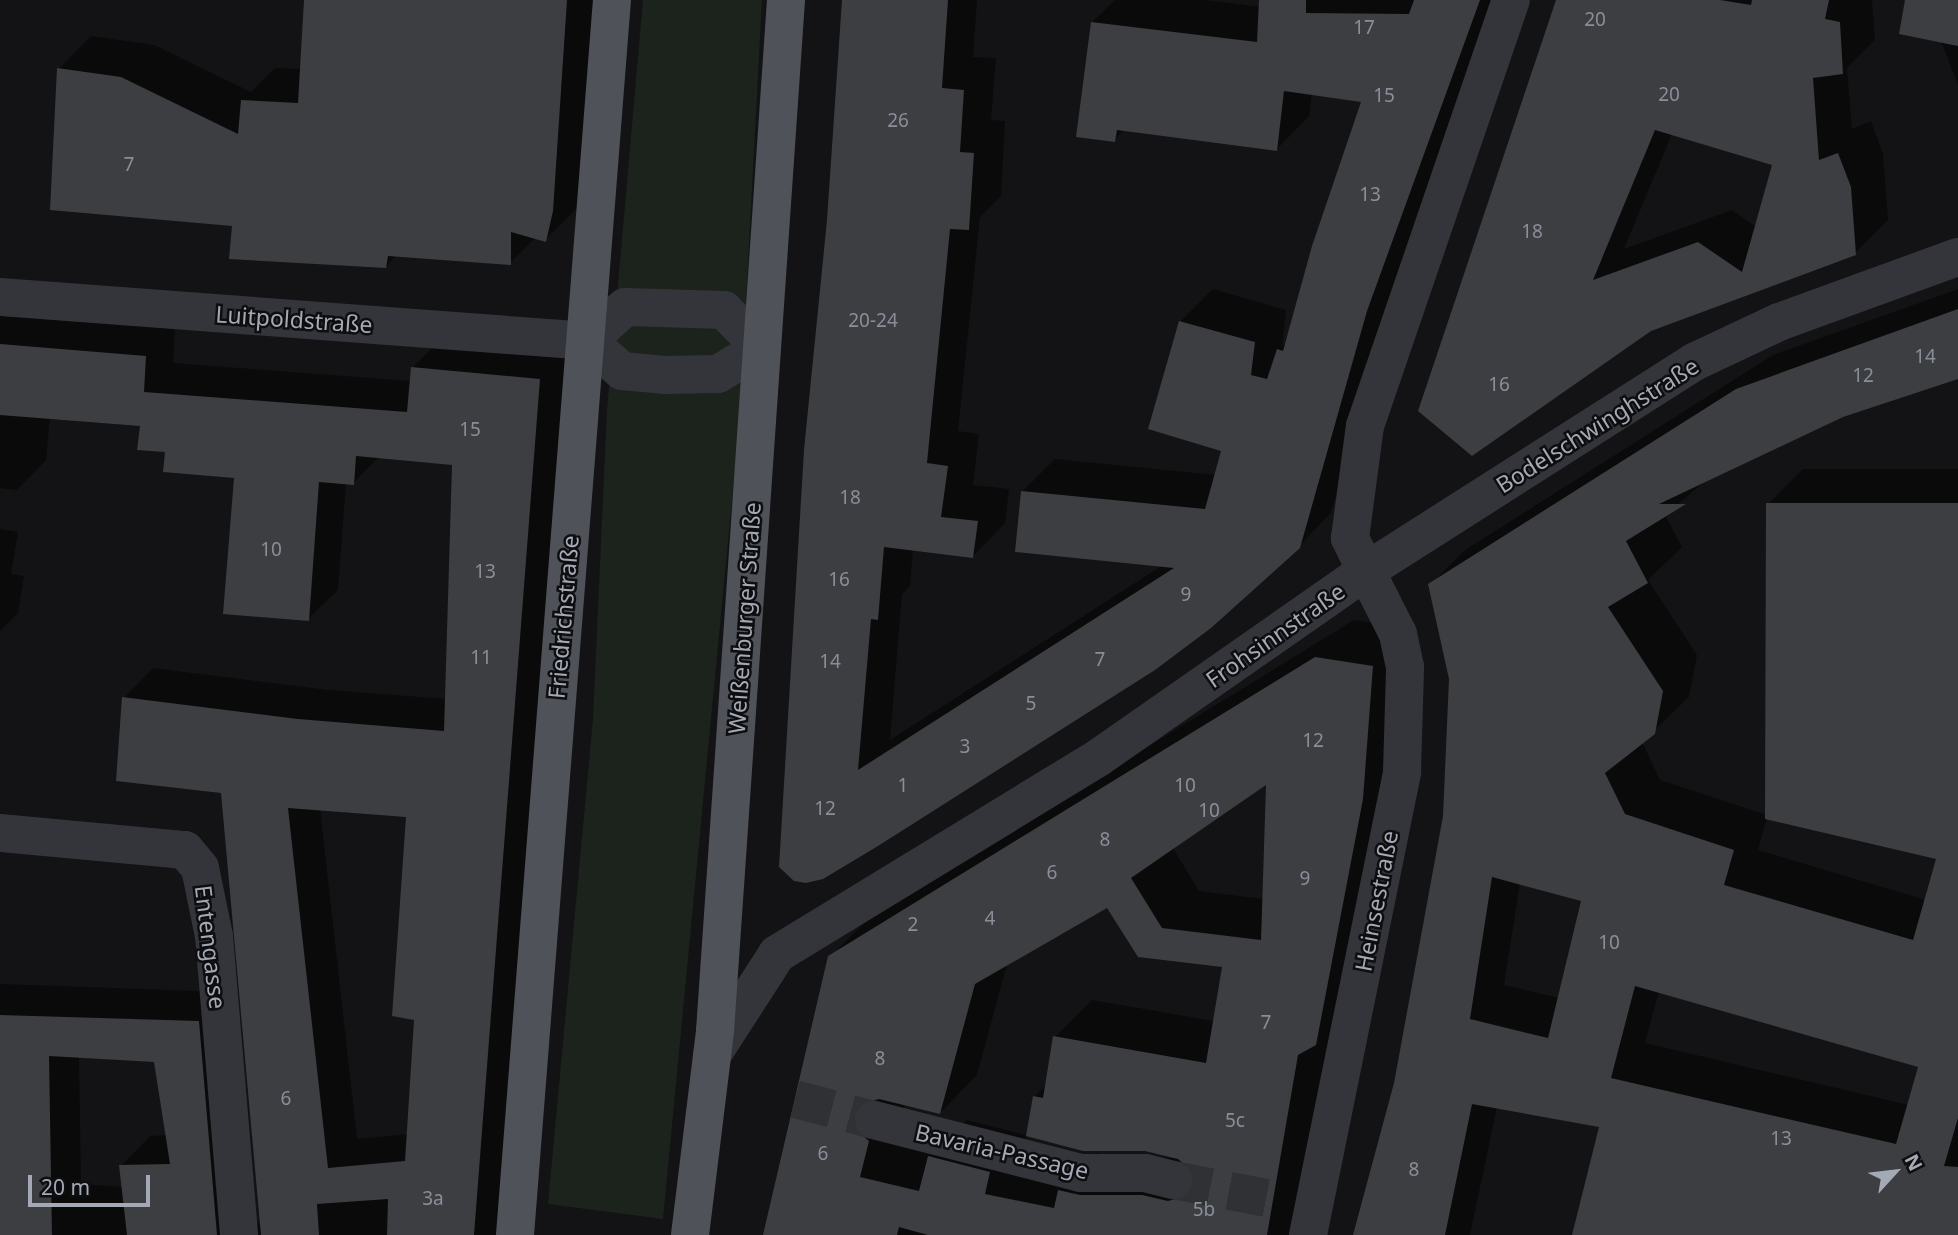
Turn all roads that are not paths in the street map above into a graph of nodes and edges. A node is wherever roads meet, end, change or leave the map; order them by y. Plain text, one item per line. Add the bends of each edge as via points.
1 (612, 0) edge
2 (786, 0) edge
3 (1511, 0) edge
4 (1958, 257) edge
5 (0, 296) edge
6 (588, 341) junction
7 (761, 348) junction
8 (1366, 571) junction
9 (0, 833) edge
10 (712, 1055) junction
11 (874, 1120) tunnel mouth
12 (1172, 1180) tunnel mouth
13 (239, 1235) edge
14 (515, 1235) edge
15 (690, 1235) edge
16 (1308, 1235) edge

1 - 6 main road, Friedrichstraße
2 - 7 main road, Weißenburger Straße
3 - 8 street, Frohsinnstraße via 1365,426 1350,538
4 - 8 street, Bodelschwinghstraße via 1779,322 1694,362
5 - 6 street, Luitpoldstraße
6 - 7 street via 622,371 664,375 718,373
6 - 7 street via 625,307 724,310
6 - 14 main road, Friedrichstraße
7 - 10 main road, Weißenburger Straße
8 - 10 street, Frohsinnstraße via 1098,758 777,954
8 - 16 street, Heinsestraße via 1398,634 1405,667 1402,771
9 - 13 street, Entengasse via 185,850 200,868 214,936
10 - 15 main road, Weißenburger Straße
11 - 12 street, Bavaria-Passage via 1080,1173 1145,1173

